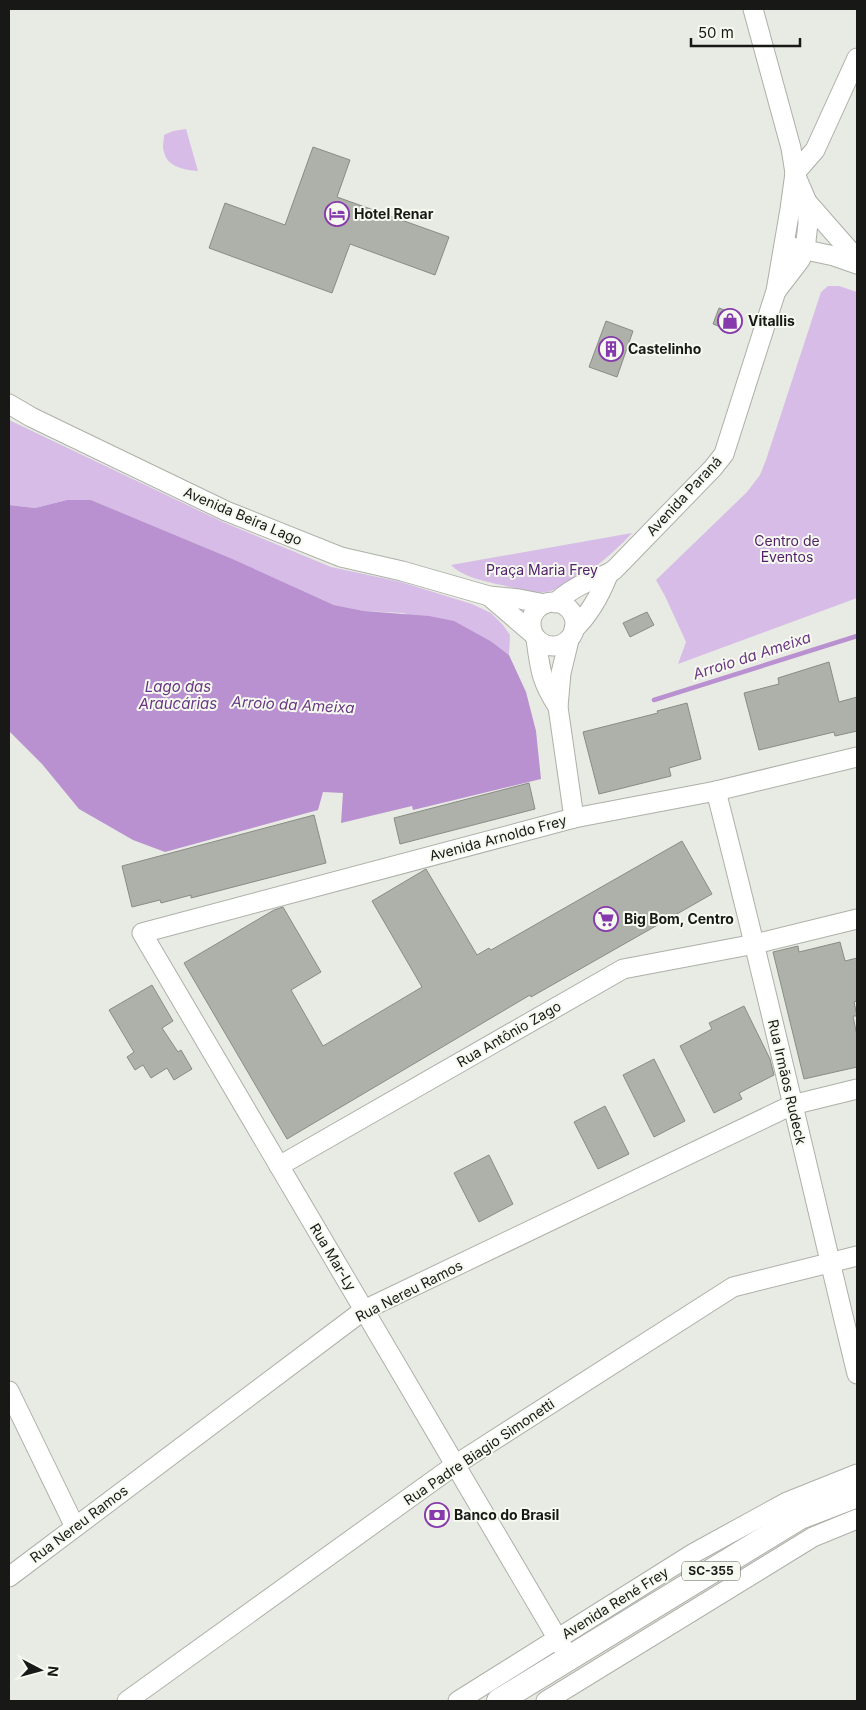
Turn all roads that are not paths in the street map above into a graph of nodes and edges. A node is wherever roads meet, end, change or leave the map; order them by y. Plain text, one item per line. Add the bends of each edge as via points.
1 (753, 9) edge
2 (857, 58) edge
3 (795, 173) junction
4 (807, 202) junction
5 (784, 246) junction
6 (805, 250) junction
7 (857, 259) edge
8 (857, 264) edge
9 (776, 291) junction
10 (9, 404) edge
11 (608, 575) junction
12 (489, 596) junction
13 (550, 603) junction
14 (571, 634) junction
15 (534, 636) junction
16 (558, 707) junction
17 (857, 756) edge
18 (716, 791) junction
19 (574, 818) junction
20 (857, 919) edge
21 (142, 934) joint
22 (755, 944) junction
23 (857, 1089) edge
24 (792, 1105) junction
25 (279, 1166) junction
26 (857, 1256) edge
27 (830, 1263) junction
28 (364, 1310) junction
29 (857, 1374) edge
30 (9, 1392) edge
31 (456, 1465) junction
32 (857, 1474) edge
33 (857, 1496) edge
34 (857, 1518) edge
35 (75, 1527) junction
36 (9, 1578) edge
37 (564, 1648) junction
38 (127, 1701) edge
39 (458, 1701) edge
40 (499, 1701) edge
41 (546, 1701) edge

1 - 3 street, Avenida Paraná
2 - 3 street via 815,150
3 - 4 street, Avenida Paraná
3 - 5 street, Avenida Paraná
4 - 6 street, Avenida Paraná
4 - 7 street
5 - 6 street
5 - 9 street, Avenida Paraná
6 - 8 street
6 - 9 street, Avenida Paraná
9 - 11 street, Avenida Paraná via 724,454
10 - 12 street, Avenida Beira Lago via 226,511 290,538 341,556
11 - 13 street, Avenida Paraná via 590,580
11 - 14 street, Avenida Paraná via 592,607
12 - 13 street, Avenida Beira Lago
12 - 15 street, Avenida Beira Lago
13 - 14 street via 563,605 570,611 573,617
13 - 15 street, Avenida Paraná via 532,615
14 - 15 street via 558,646 552,647
14 - 16 street, Avenida Paraná via 561,673
15 - 16 street, Avenida Paraná via 540,672
16 - 19 street, Avenida Paraná
17 - 18 street, Avenida Arnoldo Frey
18 - 19 street, Avenida Arnoldo Frey
18 - 22 street, Rua Irmãos Rudeck
19 - 21 street, Avenida Arnoldo Frey
20 - 22 street, Rua Antônio Zago
21 - 25 street, Rua Mar-Ly
22 - 24 street, Rua Irmãos Rudeck
22 - 25 street, Rua Antônio Zago via 623,969
23 - 24 street, Rua Nereu Ramos
24 - 27 street, Rua Irmãos Rudeck
24 - 28 street, Rua Nereu Ramos
25 - 28 street, Rua Mar-Ly
26 - 27 street, Rua Padre Biagio Simonetti
27 - 29 street, Rua Irmãos Rudeck
27 - 31 street, Rua Padre Biagio Simonetti via 733,1287
28 - 31 street, Rua Mar-Ly
28 - 35 street, Rua Nereu Ramos
30 - 35 street
31 - 37 street, Rua Mar-Ly
31 - 38 street, Rua Padre Biagio Simonetti
32 - 37 street, Avenida René Frey via 787,1502 694,1553
33 - 37 main road, Avenida René Frey / SC-355 via 800,1517
34 - 41 street via 813,1537
35 - 36 street, Rua Nereu Ramos
37 - 39 street, Avenida René Frey
37 - 40 main road, Avenida René Frey / SC-355

